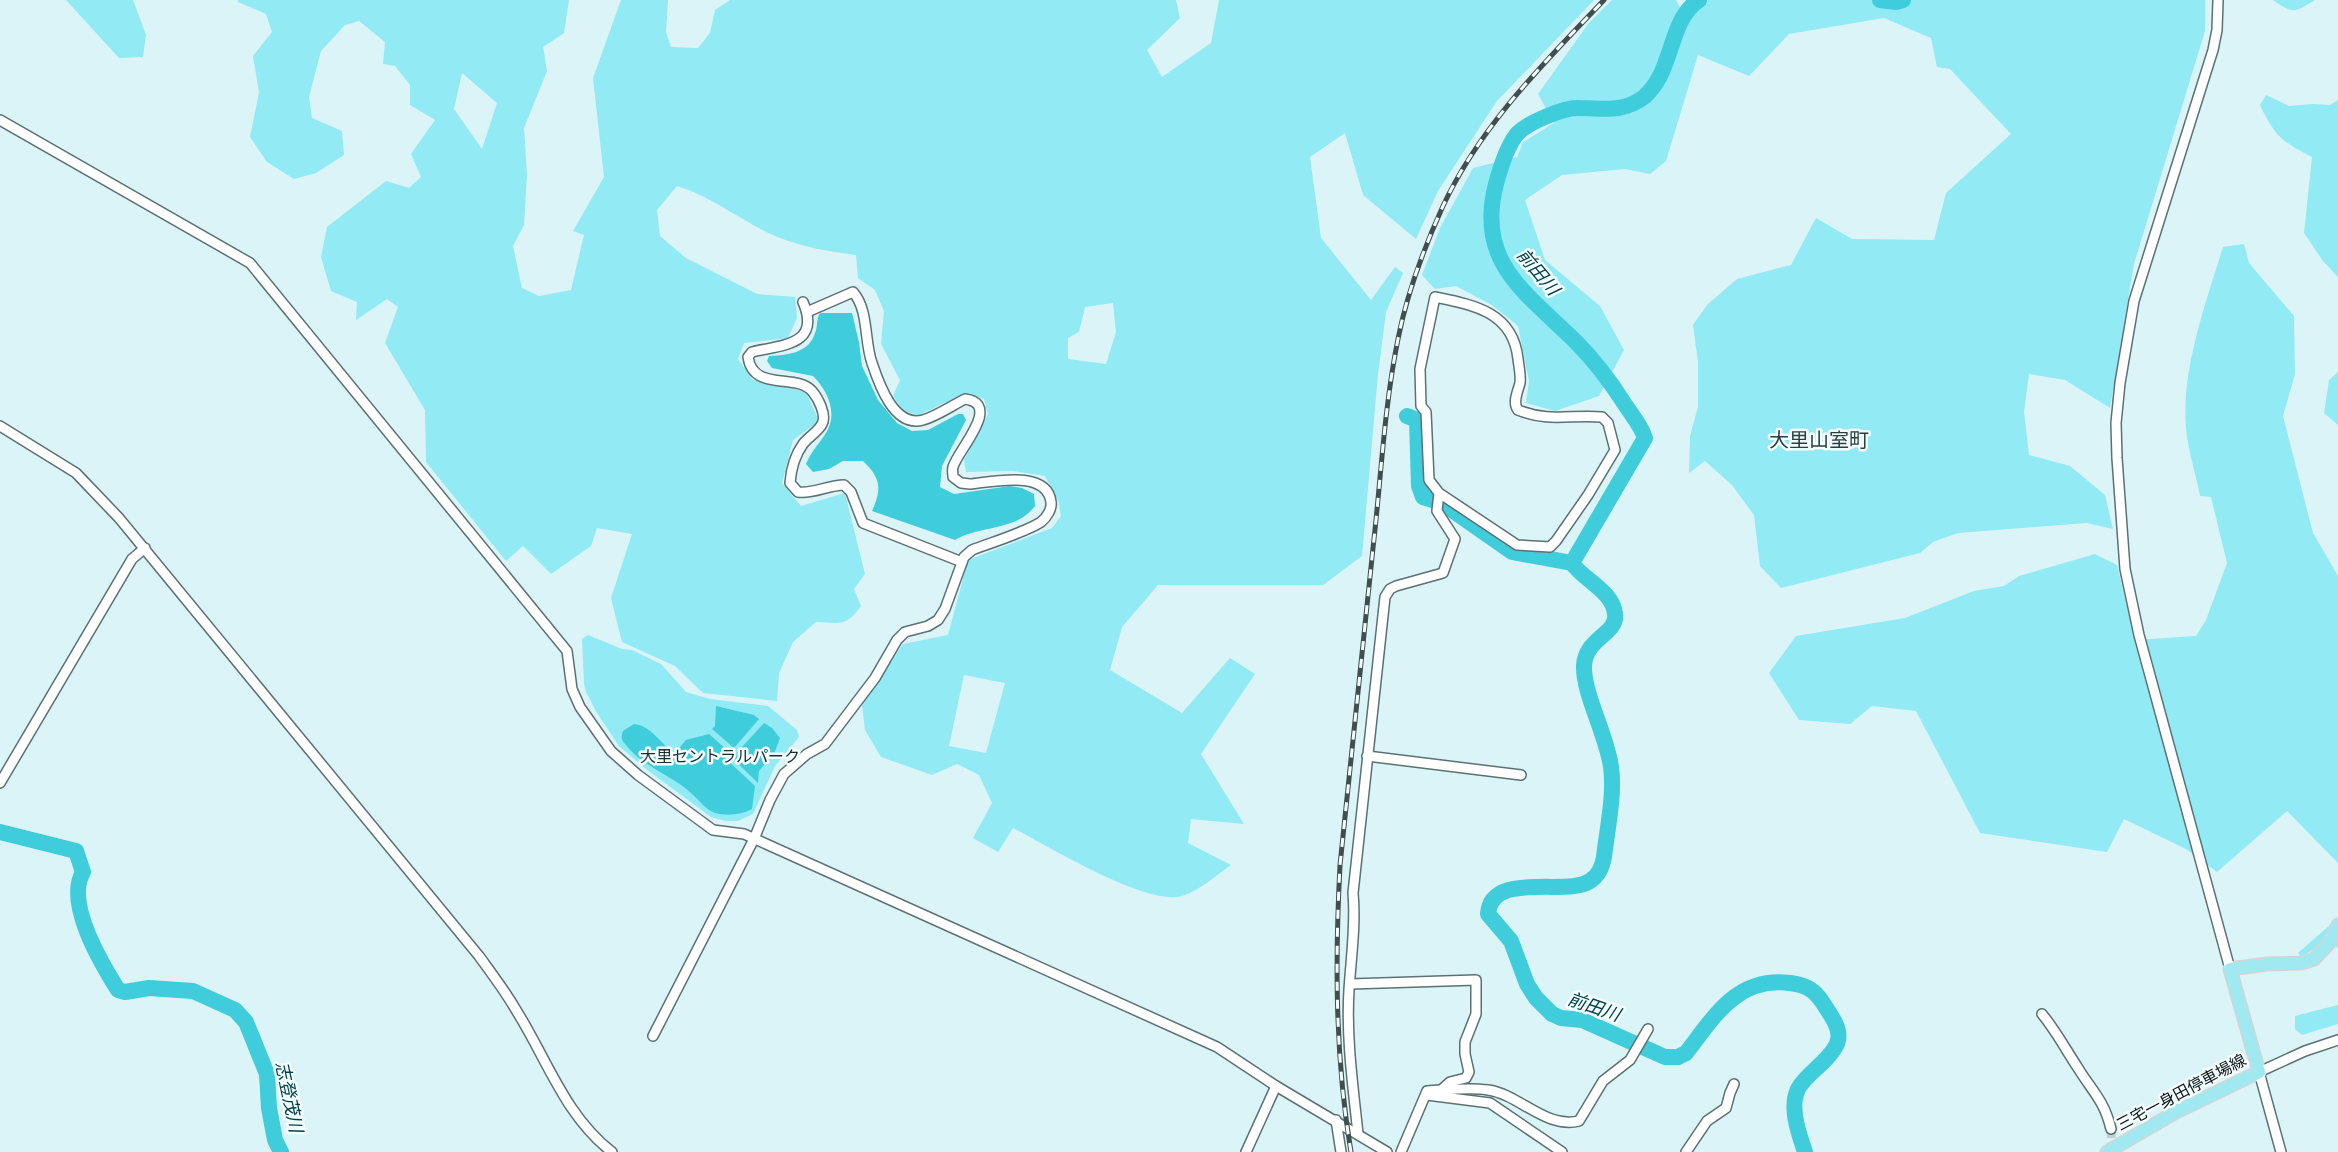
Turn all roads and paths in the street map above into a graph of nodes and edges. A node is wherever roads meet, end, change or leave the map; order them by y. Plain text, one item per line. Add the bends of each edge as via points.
1 (2218, 0) edge
2 (0, 120) edge
3 (803, 302) dead end
4 (807, 312) junction
5 (0, 426) edge
6 (1438, 499) junction
7 (145, 548) junction
8 (962, 562) junction
9 (1367, 756) junction
10 (1521, 775) dead end
11 (0, 783) edge
12 (754, 839) junction
13 (2338, 925) edge
14 (2230, 969) junction
15 (1350, 984) junction
16 (2042, 1014) dead end
17 (1645, 1032) dead end
18 (653, 1036) dead end
19 (2338, 1040) edge
20 (2259, 1072) junction
21 (1734, 1084) dead end
22 (1276, 1086) junction
23 (1440, 1091) junction
24 (1425, 1094) junction
25 (1336, 1120) junction
26 (2111, 1129) tunnel mouth
27 (1358, 1134) junction
28 (612, 1152) edge
29 (1246, 1152) edge
30 (1341, 1152) edge
31 (1387, 1152) edge
32 (1401, 1152) edge
33 (1562, 1152) edge
34 (1686, 1152) edge
35 (2107, 1152) edge
36 (2281, 1152) edge

1 - 14 street via 2212,50 2134,301 2120,383 2116,458 2125,569 2139,635
2 - 12 street via 250,263 567,651 572,689 610,751 713,830
3 - 4 street
4 - 8 street via 808,324 796,342 752,352 748,357 754,371 766,378 811,389 824,414 823,424 801,446 790,483 798,492 809,493 844,485 851,492 863,524
4 - 8 street via 853,292 858,298 872,362 892,409 902,417 922,420 965,399 978,406 980,415 975,428 952,468 953,477 961,483 1027,480 1047,490 1052,508 1040,522 972,550
5 - 7 street via 76,473
6 - 6 street via 1517,545 1550,547 1615,450 1608,423 1602,417 1554,418 1518,410 1518,354 1505,325 1488,311 1435,297 1420,369 1420,389 1421,406 1426,412 1429,480
6 - 9 street via 1437,512 1455,538 1443,573 1396,586 1385,597
7 - 11 street via 132,559
7 - 28 street via 479,956 517,1010 572,1110
8 - 12 street via 938,620 906,632 897,640 875,678 825,744 784,774
9 - 10 street
9 - 15 street via 1353,893
12 - 18 street
12 - 22 street via 1216,1047
13 - 14 main road via 2329,943 2314,959
14 - 20 main road, 三宅一身田停車場線
15 - 23 street via 1476,980 1476,1014 1465,1042 1468,1072 1466,1078 1450,1082
15 - 27 street via 1351,1073
16 - 26 street via 2095,1090
17 - 23 street via 1630,1060 1603,1081 1582,1118 1575,1122 1536,1113 1489,1090
19 - 20 street
20 - 35 main road, 三宅一身田停車場線 via 2176,1112
20 - 36 street
21 - 34 street via 1726,1108 1707,1120
22 - 25 street
22 - 29 street
23 - 24 street
24 - 32 street
24 - 33 street via 1490,1103
25 - 27 street
25 - 30 street
27 - 31 street

